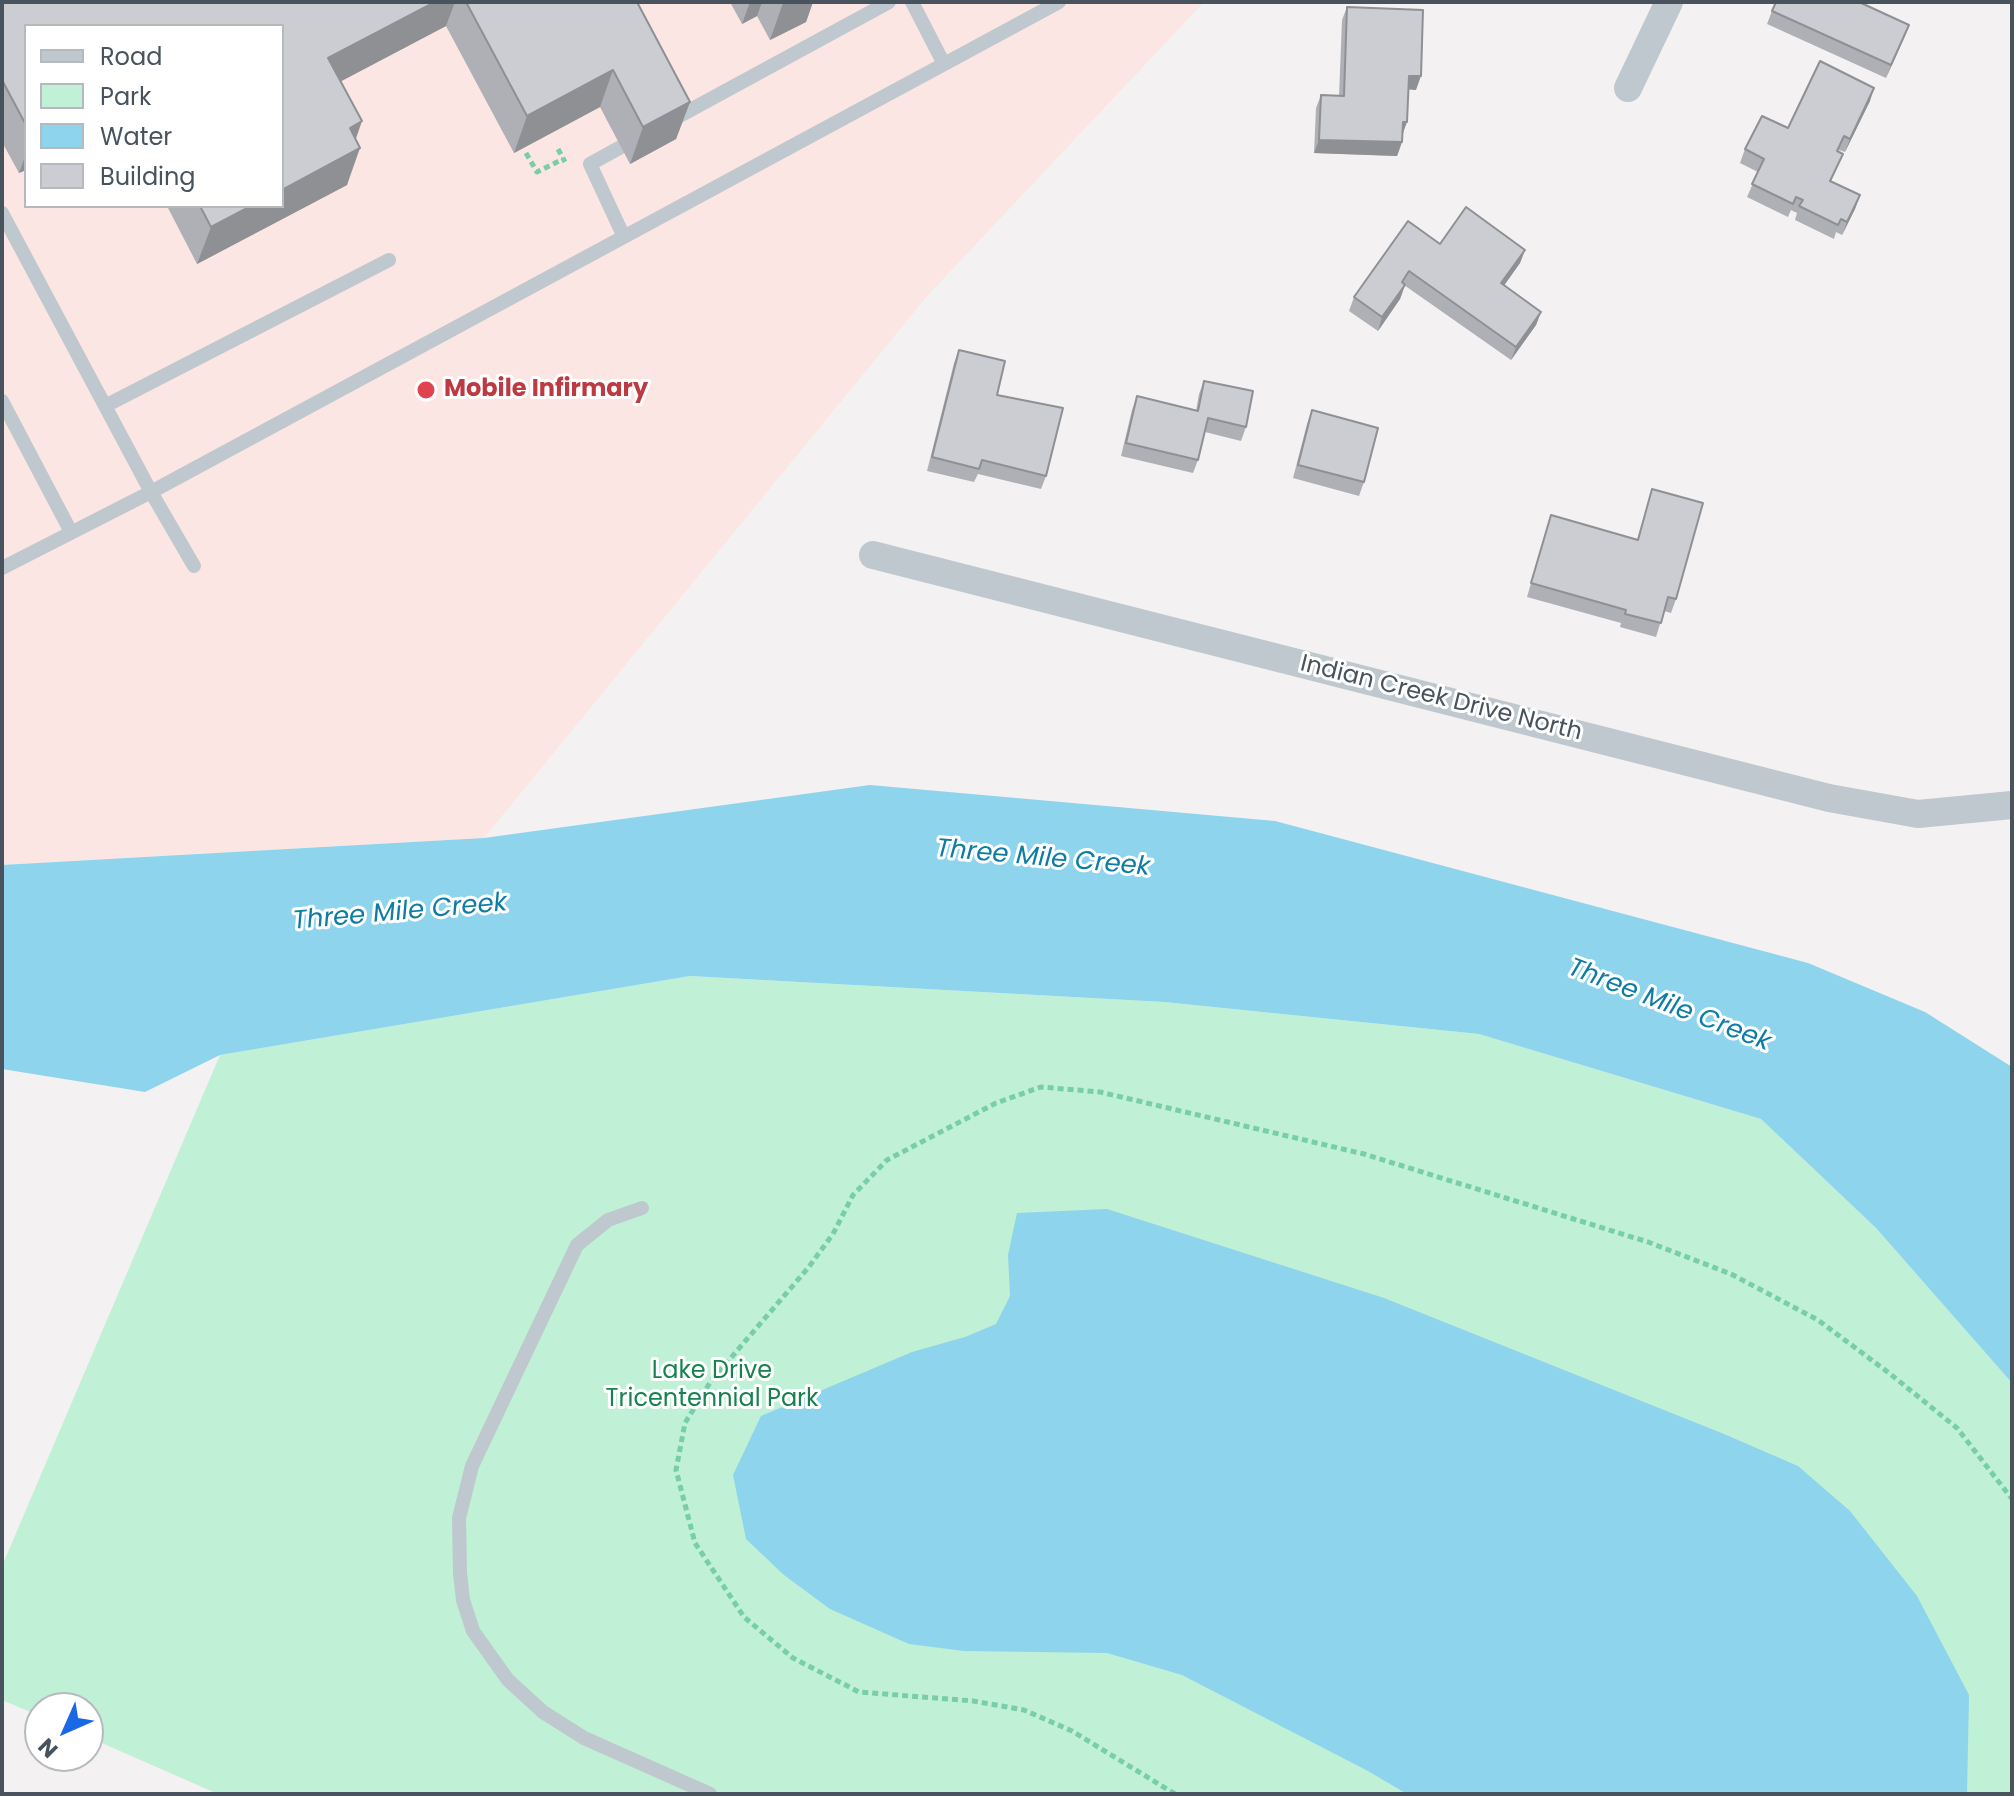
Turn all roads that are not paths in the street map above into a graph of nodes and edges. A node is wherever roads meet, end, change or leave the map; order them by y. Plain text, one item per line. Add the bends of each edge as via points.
1 (889, 2) edge
2 (912, 2) edge
3 (1059, 2) edge
4 (1669, 2) edge
5 (944, 64) junction
6 (1628, 88) dead end
7 (668, 122) edge
8 (621, 147) dead end
9 (2, 213) edge
10 (624, 237) junction
11 (389, 260) dead end
12 (2, 401) edge
13 (105, 406) junction
14 (151, 492) junction
15 (71, 532) junction
16 (873, 555) dead end
17 (194, 566) dead end
18 (2, 568) edge
19 (2012, 805) edge
20 (642, 1208) dead end
21 (710, 1794) edge

1 - 7 lane
2 - 5 lane
3 - 5 lane
4 - 6 street
5 - 10 lane
8 - 10 lane via 590,164
9 - 13 lane
10 - 14 lane
11 - 13 lane
12 - 15 lane
13 - 14 lane
14 - 15 lane
14 - 17 lane
15 - 18 lane
16 - 19 street, Indian Creek Drive North via 1829,798 1918,814
20 - 21 lane via 608,1220 577,1245 472,1466 459,1518 463,1600 473,1631 508,1680 543,1712 584,1738

